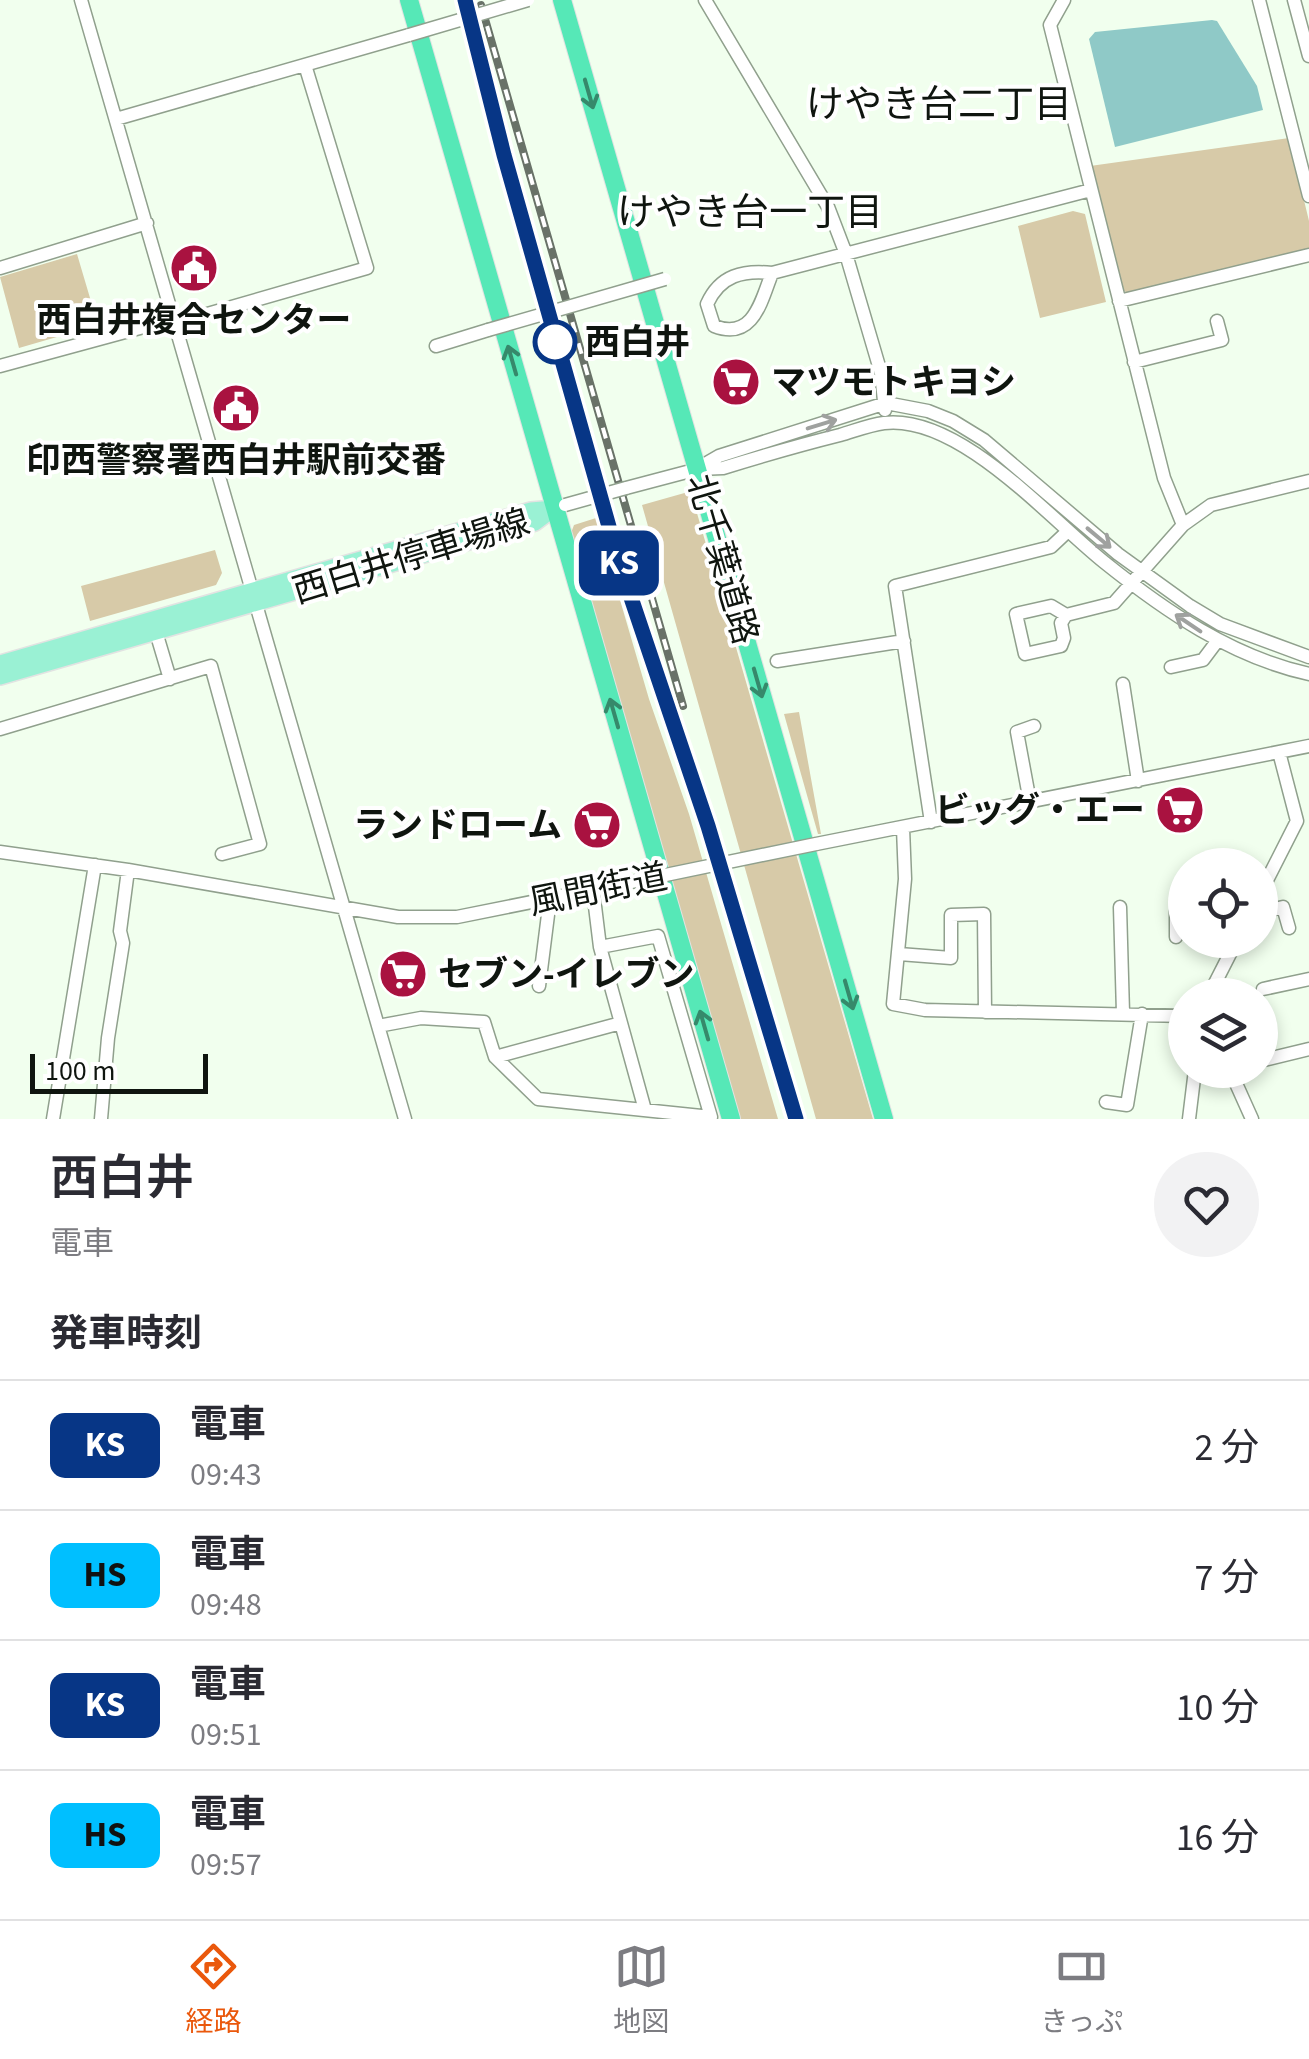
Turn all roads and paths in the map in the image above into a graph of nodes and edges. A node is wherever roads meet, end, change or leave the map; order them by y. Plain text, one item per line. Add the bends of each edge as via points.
1 (82, 0) edge
2 (408, 0) edge
3 (528, 0) edge
4 (562, 0) edge
5 (705, 0) edge
6 (1064, 0) edge
7 (1260, 0) edge
8 (1294, 0) edge
9 (1309, 56) edge
10 (305, 65) junction
11 (116, 119) junction
12 (1091, 190) junction
13 (1309, 196) edge
14 (146, 224) junction
15 (846, 254) junction
16 (1309, 254) edge
17 (0, 268) edge
18 (772, 273) junction
19 (665, 280) dead end
20 (1119, 302) junction
21 (1218, 320) dead end
22 (169, 322) junction
23 (436, 346) dead end
24 (1134, 362) junction
25 (0, 366) edge
26 (886, 404) junction
27 (884, 423) junction
28 (692, 470) junction
29 (1309, 481) edge
30 (560, 506) junction
31 (1183, 525) junction
32 (1068, 530) junction
33 (1143, 572) junction
34 (1134, 584) junction
35 (254, 596) junction
36 (1066, 615) junction
37 (156, 632) junction
38 (1218, 640) junction
39 (904, 641) junction
40 (1309, 658) edge
41 (776, 661) dead end
42 (0, 663) edge
43 (1171, 667) dead end
44 (1309, 674) edge
45 (0, 676) edge
46 (170, 678) junction
47 (1122, 684) dead end
48 (1034, 726) dead end
49 (0, 728) edge
50 (1309, 746) edge
51 (1279, 752) junction
52 (1138, 781) junction
53 (1030, 802) junction
54 (930, 822) junction
55 (904, 828) junction
56 (0, 852) edge
57 (222, 854) dead end
58 (1278, 858) edge
59 (95, 865) junction
60 (128, 870) junction
61 (593, 890) junction
62 (550, 899) junction
63 (343, 906) junction
64 (1120, 908) dead end
65 (1278, 908) edge
66 (1289, 928) dead end
67 (600, 946) junction
68 (899, 954) junction
69 (1309, 979) edge
70 (539, 986) dead end
71 (1278, 986) edge
72 (985, 1012) junction
73 (1123, 1012) junction
74 (1142, 1014) junction
75 (1168, 1015) edge
76 (621, 1023) junction
77 (378, 1026) junction
78 (1309, 1049) edge
79 (495, 1057) junction
80 (1278, 1057) edge
81 (1192, 1088) edge
82 (1238, 1088) edge
83 (1106, 1102) dead end
84 (645, 1110) junction
85 (54, 1119) edge
86 (101, 1119) edge
87 (405, 1119) edge
88 (731, 1119) edge
89 (884, 1119) edge
90 (1189, 1119) edge
91 (1252, 1119) edge

1 - 11 street
30 -> 2 highway
3 - 10 street, bridge
4 -> 28 highway, 北千葉道路
5 - 15 street via 828,207
6 - 12 street via 1050,25
7 - 13 street
8 - 9 street
10 - 11 street
10 - 22 street via 366,268
11 - 14 street
12 - 15 street
12 - 20 street
14 - 17 street
14 - 22 street
15 - 18 street
15 - 26 street
16 - 20 street
18 - 18 street via 758,310 742,328 714,326 708,304 714,290 731,276
19 - 23 street, bridge
20 - 24 street
21 - 24 street via 1222,340
22 - 25 street
22 - 35 street
24 - 31 street
26 - 27 street
28 -> 26 street
26 -> 33 street via 928,411 972,432
27 - 28 street via 723,468
27 - 32 street via 926,428 965,446
28 - 30 street, bridge
28 -> 89 highway, 北千葉道路
29 - 31 street via 1211,505
30 - 35 main road, 西白井停車場線 via 534,523
88 -> 30 highway
31 - 33 street
32 - 34 street
32 - 39 street via 1052,548 894,586
33 - 34 street
33 - 40 street via 1220,624
34 - 36 street via 1114,603
38 -> 34 street
35 - 37 main road, 西白井停車場線
35 - 42 main road, 西白井停車場線
35 - 63 street
36 - 36 street via 1061,646 1025,654 1016,614 1050,606
37 - 45 main road, 西白井停車場線
37 - 46 street
38 - 43 street via 1203,660
38 - 44 street via 1271,666
39 - 41 street
39 - 54 street
46 - 49 street
46 - 57 street via 211,666 260,844
47 - 52 street
48 - 53 street via 1017,732
50 - 51 street, 風間街道
51 - 52 street, 風間街道
51 - 58 street via 1297,821
52 - 53 street, 風間街道
53 - 54 street, 風間街道
54 - 55 street, 風間街道
55 - 61 street, 風間街道, bridge
55 - 68 street
56 - 59 street, 風間街道
59 - 60 street, 風間街道
59 - 85 street
60 - 63 street, 風間街道
60 - 86 street
61 - 62 street, 風間街道
61 - 67 street
62 - 63 street, 風間街道 via 457,917
62 - 70 street
63 - 77 street
64 - 73 street
65 - 66 street
67 - 76 street
67 - 84 street via 658,936 711,1117
68 - 72 street via 894,1004
68 - 72 street via 951,958 951,914 984,914
69 - 71 street
72 - 73 street
73 - 74 street
74 - 75 street
74 - 83 street via 1127,1105
76 - 79 street
76 - 84 street
77 - 79 street via 421,1018 484,1022
77 - 87 street
78 - 80 street
79 - 84 street via 538,1099
81 - 90 street
82 - 91 street

